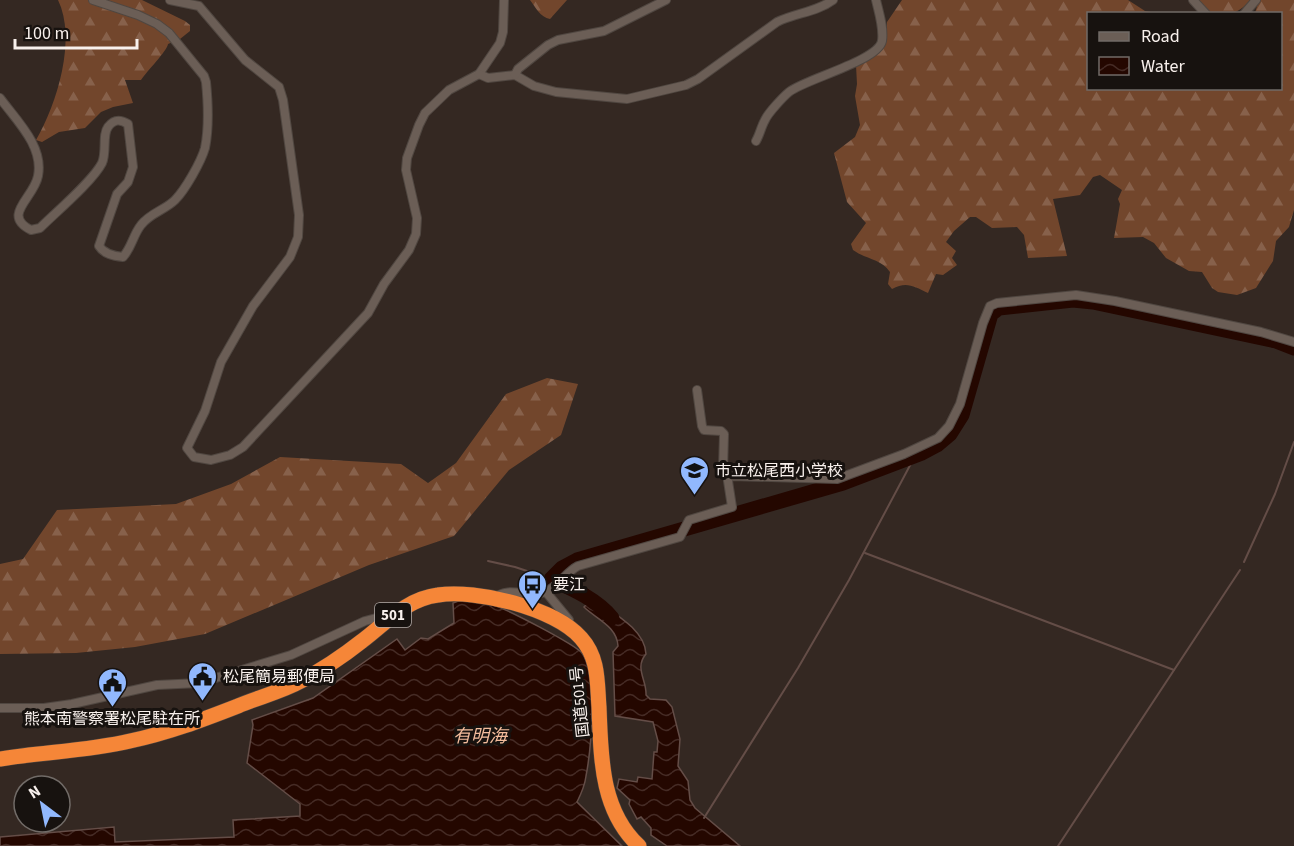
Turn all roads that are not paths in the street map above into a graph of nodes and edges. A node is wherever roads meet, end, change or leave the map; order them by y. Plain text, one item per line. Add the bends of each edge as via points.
1 (93, 0) edge
2 (170, 0) edge
3 (504, 0) edge
4 (666, 0) edge
5 (833, 0) edge
6 (876, 0) edge
7 (1193, 0) edge
8 (1256, 0) edge
9 (1204, 12) edge
10 (1246, 12) edge
11 (479, 74) junction
12 (515, 75) junction
13 (0, 98) edge
14 (756, 141) dead end
15 (1294, 342) edge
16 (697, 390) dead end
17 (728, 478) junction
18 (549, 590) junction
19 (495, 598) junction
20 (387, 620) junction
21 (568, 626) junction
22 (0, 708) edge
23 (0, 759) edge
24 (639, 846) edge

1 - 13 street via 138,15 169,33 206,82 204,149 196,169 171,204 140,226 123,257 102,251 99,246 117,194 128,182 133,167 128,124 114,120 108,126 106,154 96,172 40,228 31,230 17,218 38,177 38,159 32,141
2 - 11 street via 199,6 245,60 279,87 299,215 298,237 290,257 253,306 220,362 205,411 187,448 194,457 211,460 243,447 368,313 416,234 417,218 406,170 419,125 425,113 449,90
3 - 11 street via 504,32
4 - 12 street via 604,31 558,40
5 - 12 street via 777,22 698,79 627,99 556,92
6 - 14 street via 882,24 880,47 859,61 790,91 764,120
7 - 9 street
8 - 10 street
11 - 12 street via 488,78
15 - 17 street via 1076,295 997,303 990,306 983,323 955,417 938,438 837,479
16 - 17 street via 704,430 723,434 723,471
17 - 18 street via 732,507 689,520 680,537 571,570
18 - 19 street via 535,594 504,592
18 - 21 street via 569,620
19 - 20 highway, 国道501号 / 501 via 471,593 437,595 412,603
19 - 21 highway, 国道501号 / 501
20 - 22 street via 380,617 365,621 291,655 199,683 157,685 44,708
20 - 23 highway, 国道501号 / 501 via 362,642 302,681 214,716 128,742
21 - 24 highway, 国道501号 / 501 via 582,639 595,664 607,794 621,825

